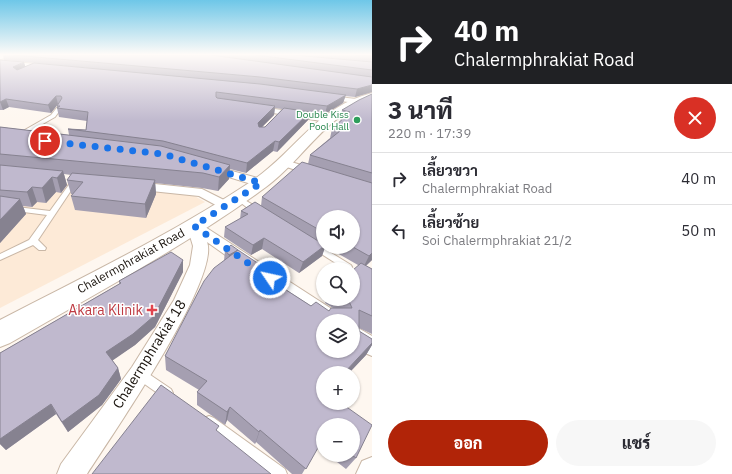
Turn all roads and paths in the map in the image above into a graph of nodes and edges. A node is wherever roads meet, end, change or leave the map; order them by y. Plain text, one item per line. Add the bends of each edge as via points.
1 (316, 96) edge
2 (364, 99) edge
3 (61, 106) edge
4 (245, 107) edge
5 (327, 120) junction
6 (12, 137) joint
7 (31, 139) edge
8 (285, 163) junction
9 (201, 166) edge
10 (328, 177) edge
11 (60, 179) edge
12 (76, 180) junction
13 (90, 181) edge
14 (261, 183) junction
15 (121, 184) edge
16 (231, 202) junction
17 (0, 207) edge
18 (52, 213) junction
19 (264, 214) edge
20 (194, 226) junction
21 (33, 240) junction
22 (309, 243) edge
23 (42, 248) dead end
24 (0, 257) edge
25 (340, 262) edge
26 (324, 314) edge
27 (0, 334) edge
28 (360, 339) edge
29 (372, 347) edge
30 (140, 374) junction
31 (178, 401) edge
32 (198, 415) edge
33 (372, 471) edge
34 (71, 474) edge
35 (280, 474) edge
36 (370, 474) edge

1 - 2 street
2 - 5 main road, Chalermphrakiat Road
3 - 6 lane via 53,116
4 - 5 street via 279,115
5 - 8 main road, Chalermphrakiat Road
6 - 7 street
8 - 10 street
8 - 14 main road, Chalermphrakiat Road
9 - 14 street
11 - 12 street
12 - 13 street
12 - 18 lane
14 - 16 main road, Chalermphrakiat Road
15 - 16 street via 202,193
16 - 19 lane
16 - 20 main road, Chalermphrakiat Road
17 - 18 lane
18 - 21 lane
20 - 26 street
20 - 27 main road, Chalermphrakiat Road
20 - 30 street, Chalermphrakiat 18 via 201,246 198,265 182,303
21 - 23 lane
21 - 24 lane
22 - 25 lane
28 - 29 street
30 - 31 lane
30 - 34 street, Chalermphrakiat 18
32 - 35 lane
33 - 36 street

